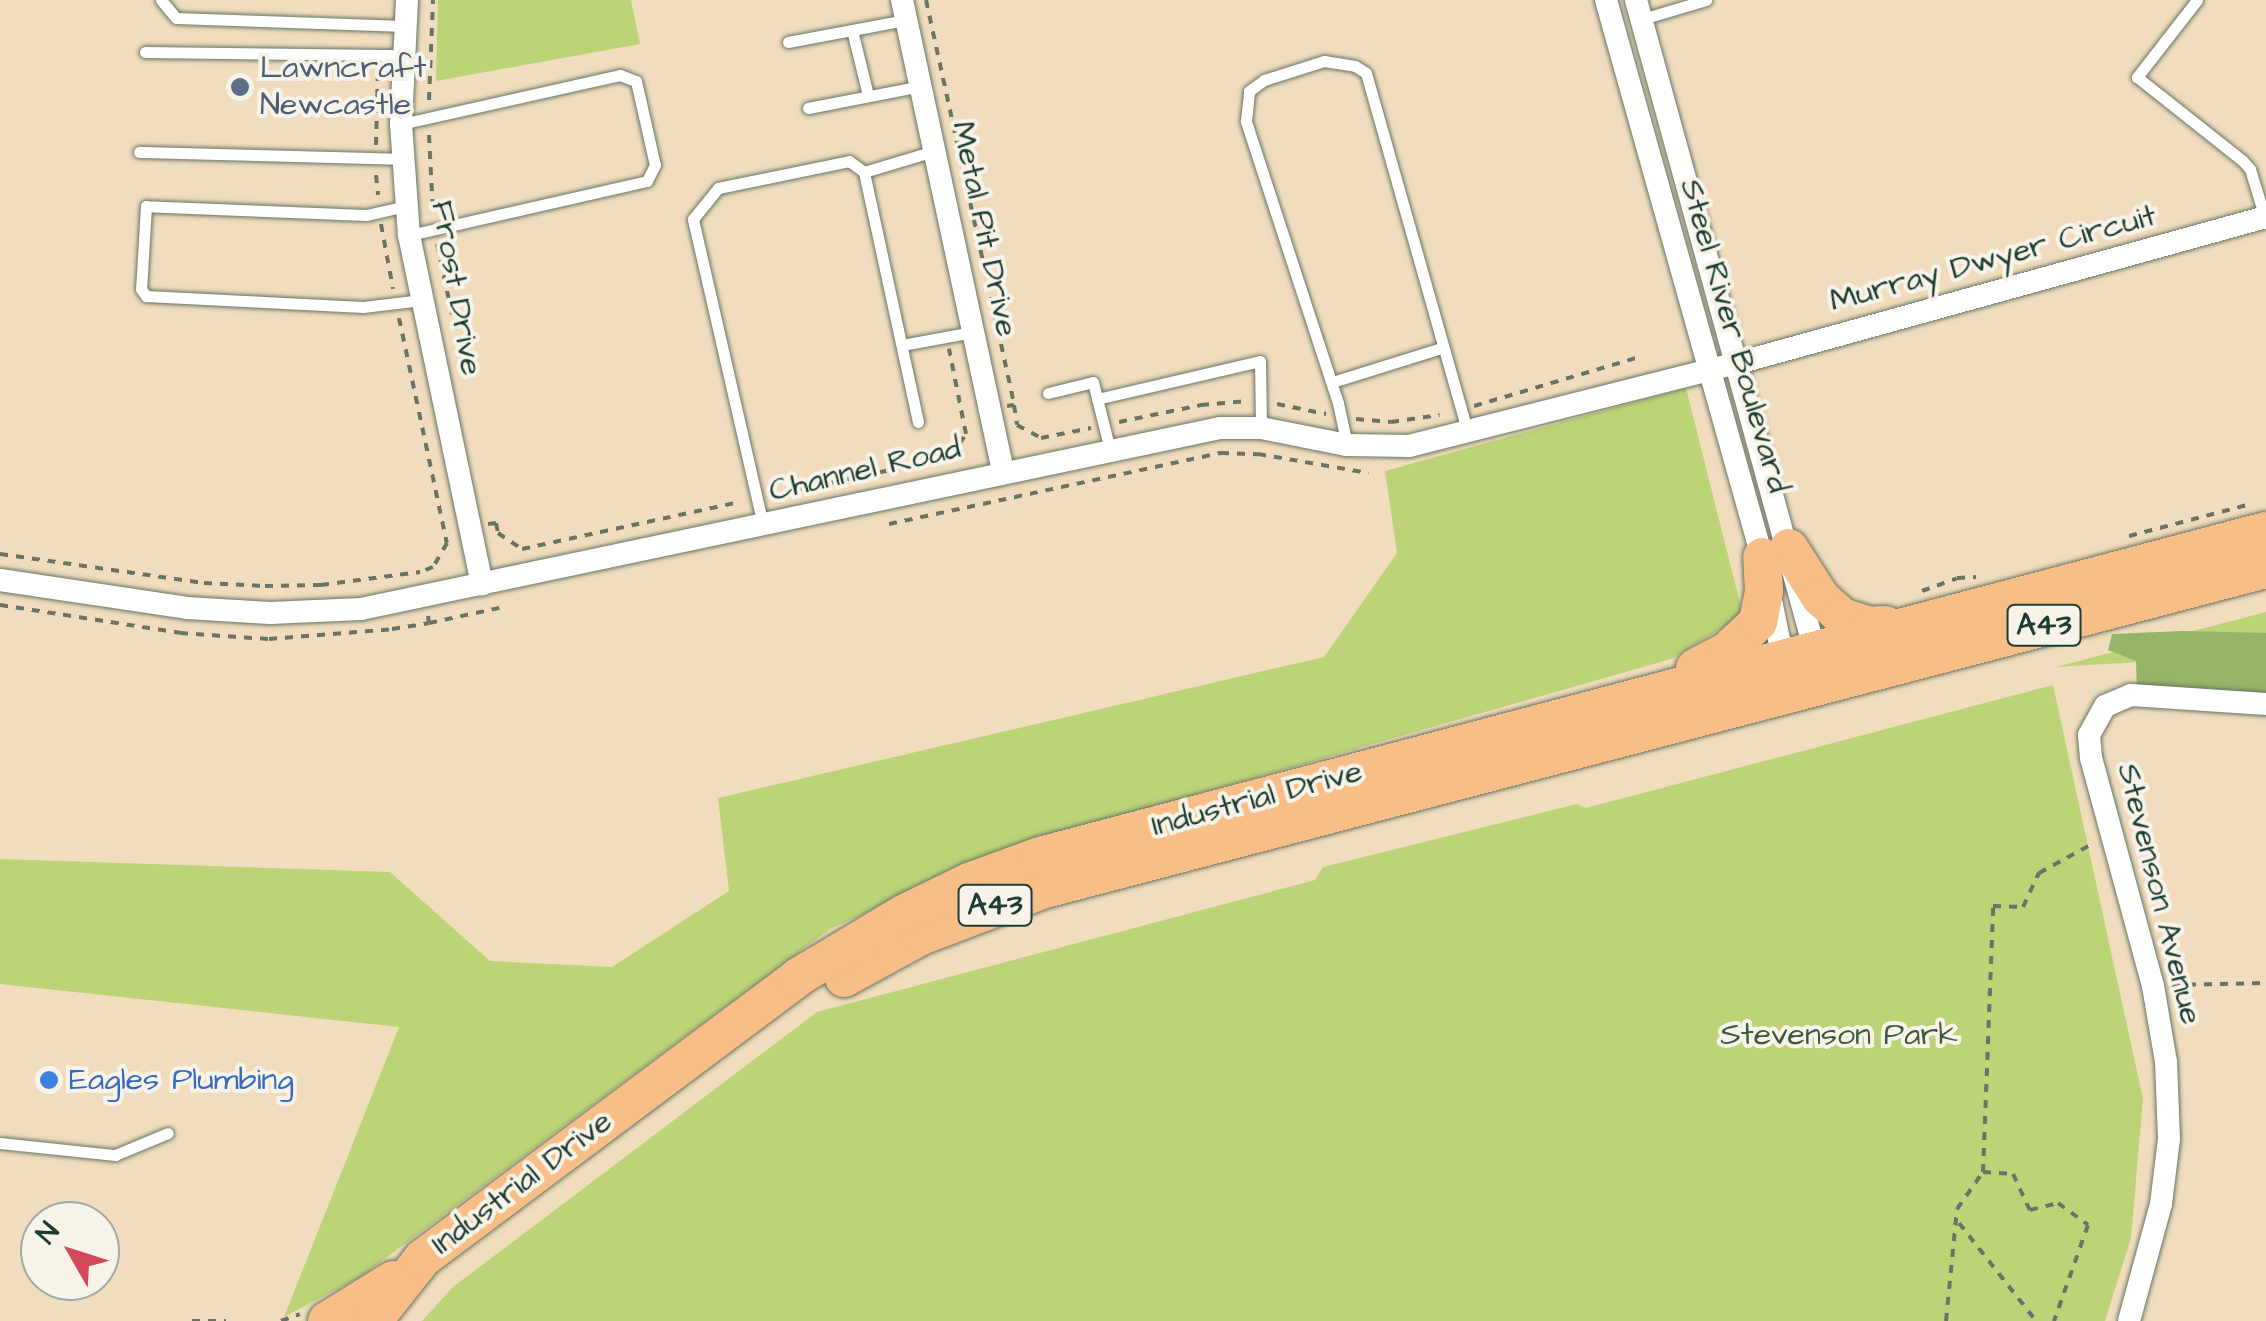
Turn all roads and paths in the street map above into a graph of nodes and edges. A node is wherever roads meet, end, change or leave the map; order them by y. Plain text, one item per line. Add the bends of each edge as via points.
1 (162, 0) edge
2 (407, 0) edge
3 (433, 0) edge
4 (926, 0) edge
5 (1606, 0) edge
6 (1706, 0) edge
7 (2197, 0) edge
8 (904, 10) edge
9 (1639, 10) edge
10 (405, 26) junction
11 (852, 30) junction
12 (788, 42) dead end
13 (145, 52) dead end
14 (403, 56) junction
15 (920, 86) junction
16 (868, 96) junction
17 (808, 108) dead end
18 (429, 118) junction
19 (401, 124) junction
20 (934, 151) junction
21 (138, 152) dead end
22 (402, 159) junction
23 (864, 172) junction
24 (406, 206) junction
25 (2265, 218) edge
26 (435, 229) junction
27 (409, 235) junction
28 (422, 300) junction
29 (973, 332) junction
30 (902, 345) junction
31 (1441, 348) junction
32 (1639, 358) dead end
33 (1738, 363) junction
34 (1711, 370) junction
35 (465, 375) dead end
36 (1332, 382) junction
37 (1048, 392) dead end
38 (1097, 399) junction
39 (1261, 402) junction
40 (1458, 410) junction
41 (1341, 417) junction
42 (918, 422) dead end
43 (1104, 425) junction
44 (1261, 428) junction
45 (1468, 433) junction
46 (1347, 446) junction
47 (1110, 450) junction
48 (1003, 472) junction
49 (1368, 473) dead end
50 (889, 524) dead end
51 (763, 526) junction
52 (2266, 532) edge
53 (1776, 553) junction
54 (0, 554) edge
55 (2266, 569) edge
56 (421, 576) dead end
57 (0, 580) edge
58 (482, 584) junction
59 (499, 608) dead end
60 (1916, 622) junction
61 (429, 623) dead end
62 (1802, 670) junction
63 (2266, 704) edge
64 (1586, 712) junction
65 (2112, 836) junction
66 (2266, 983) edge
67 (2153, 986) junction
68 (168, 1133) dead end
69 (0, 1143) edge
70 (1984, 1172) junction
71 (1956, 1220) junction
72 (423, 1258) junction
73 (192, 1321) edge
74 (226, 1321) edge
75 (327, 1321) edge
76 (374, 1321) edge
77 (402, 1321) edge
78 (1946, 1321) edge
79 (2036, 1321) edge
80 (2054, 1321) edge
81 (2130, 1321) edge

1 - 10 lane via 176,18
2 - 10 street, Frost Drive
3 - 18 path
4 - 43 path via 1017,425 1041,438
5 - 34 street, Steel River Boulevard
6 - 9 lane
7 - 25 lane via 2137,77 2243,161
8 - 11 lane
8 - 15 street, Metal Pit Drive
9 - 33 street, Steel River Boulevard
10 - 14 street, Frost Drive
11 - 12 lane
11 - 16 lane
13 - 14 lane
14 - 19 street, Frost Drive
15 - 16 lane
15 - 20 street, Metal Pit Drive
16 - 17 lane
18 - 19 lane
18 - 26 path
18 - 26 lane via 620,75 636,82 654,164 647,182
19 - 22 street, Frost Drive
20 - 23 lane
20 - 29 street, Metal Pit Drive
21 - 22 lane
22 - 24 street, Frost Drive
23 - 30 lane
23 - 51 lane via 849,161 718,188 693,218
24 - 27 street, Frost Drive
24 - 28 lane via 366,215 146,206 141,288 146,296 362,307
25 - 33 street, Murray Dwyer Circuit
26 - 27 lane
26 - 35 path
27 - 28 street, Frost Drive
28 - 58 street, Frost Drive
29 - 30 lane
29 - 48 street, Metal Pit Drive
30 - 42 lane
31 - 36 lane
31 - 36 lane via 1366,73 1324,61 1249,91 1246,122
31 - 40 lane
32 - 40 path
33 - 34 street, Channel Road
33 - 53 street, Steel River Boulevard
34 - 45 street, Channel Road
34 - 53 street, Steel River Boulevard
36 - 41 lane
37 - 38 lane via 1093,382
38 - 39 lane via 1260,361
38 - 43 lane
39 - 41 path
39 - 43 path via 1201,404
39 - 44 lane
40 - 41 path via 1391,422
40 - 45 lane
41 - 46 lane
43 - 47 lane
44 - 46 street, Channel Road
44 - 47 street, Channel Road via 1220,428
45 - 46 street, Channel Road via 1409,446
47 - 48 street, Channel Road
48 - 51 street, Channel Road
49 - 50 path via 1221,453
51 - 58 street, Channel Road
52 - 60 highway, Industrial Drive / A43
53 - 60 highway via 1842,617 1869,626
53 - 62 street, Steel River Boulevard
53 - 62 street, Steel River Boulevard
53 - 64 highway via 1758,622 1744,638 1706,664
54 - 56 path via 250,586
55 - 62 highway, Industrial Drive / A43
57 - 58 street, Channel Road via 187,608 270,613 361,609
59 - 61 path
60 - 62 highway, Industrial Drive / A43
62 - 64 highway, Industrial Drive / A43
62 - 77 highway, Industrial Drive / A43 via 1044,888 921,936 809,1000 626,1134 453,1266
63 - 65 street, Stevenson Avenue via 2116,698 2094,718 2089,735
64 - 72 highway, Industrial Drive / A43 via 1040,856 921,905 798,977
65 - 67 street, Stevenson Avenue
65 - 70 path via 2039,874 2023,907 1994,906
66 - 67 path
67 - 81 street, Stevenson Avenue via 2166,1062 2169,1139 2150,1253
68 - 69 lane via 115,1155
70 - 71 path
70 - 80 path via 2013,1174 2030,1210 2058,1203 2088,1225
71 - 78 path
71 - 79 path
72 - 75 highway, A43
72 - 76 highway, Industrial Drive / A43
73 - 74 path

